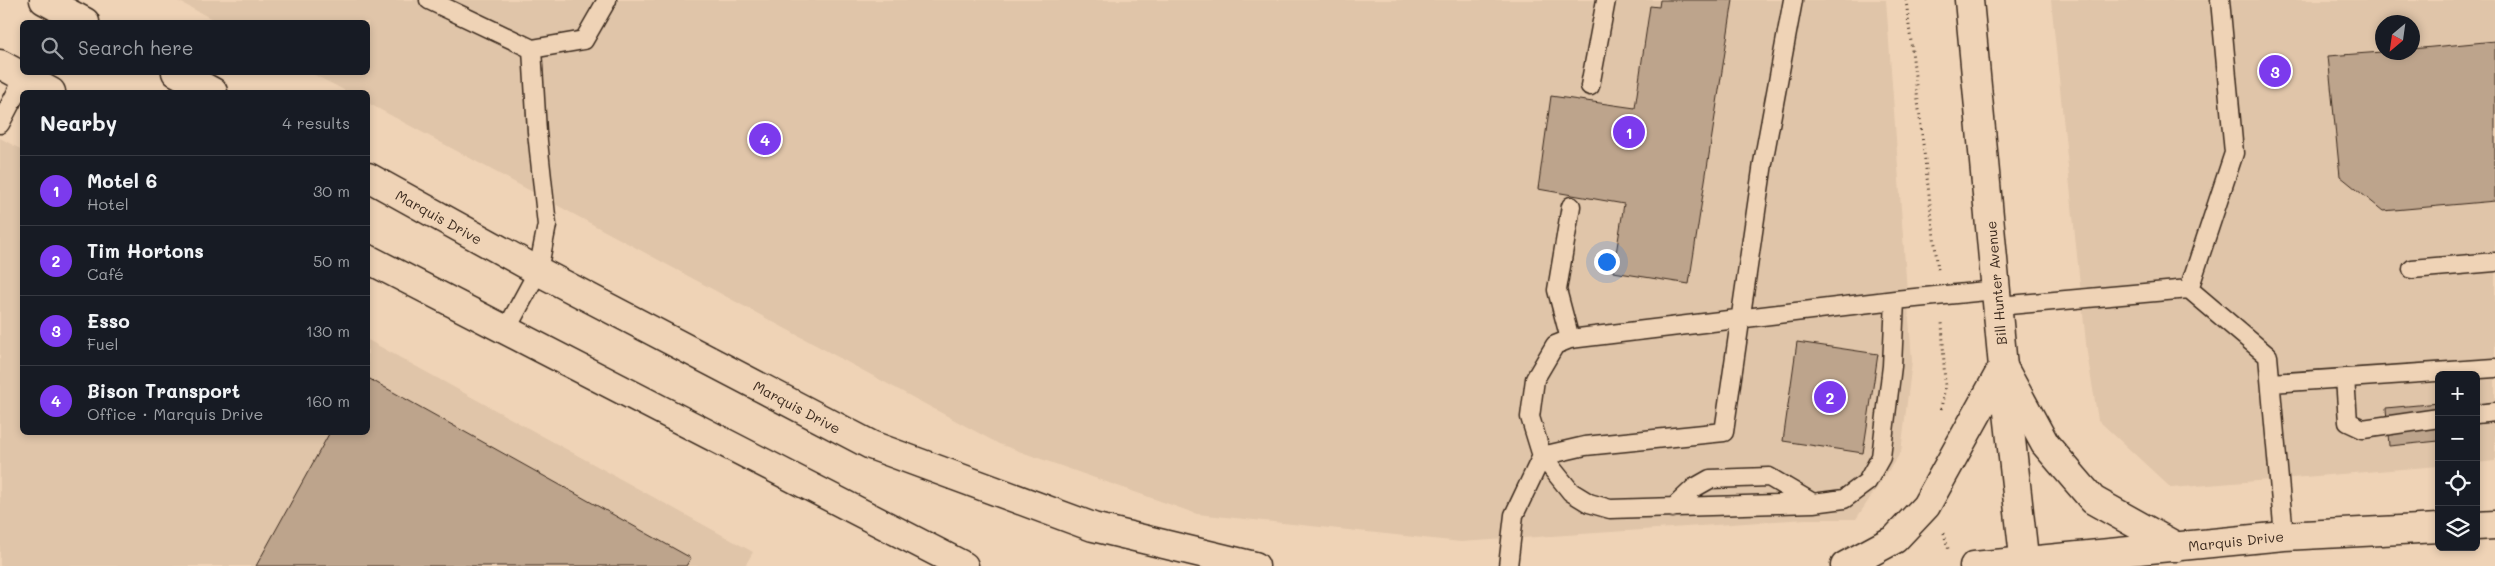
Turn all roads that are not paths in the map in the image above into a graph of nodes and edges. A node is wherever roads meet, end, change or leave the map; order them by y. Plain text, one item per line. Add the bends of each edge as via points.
1 (44, 0) edge
2 (429, 0) edge
3 (607, 0) edge
4 (1606, 0) edge
5 (1793, 0) edge
6 (1969, 0) edge
7 (2220, 0) edge
8 (76, 20) edge
9 (532, 49) junction
10 (0, 64) edge
11 (20, 73) edge
12 (24, 75) edge
13 (182, 75) edge
14 (40, 82) edge
15 (1590, 86) dead end
16 (209, 90) edge
17 (20, 103) edge
18 (0, 124) edge
19 (370, 179) edge
20 (1571, 206) dead end
21 (370, 260) edge
22 (2495, 262) edge
23 (2412, 269) dead end
24 (538, 271) junction
25 (2189, 289) junction
26 (1997, 298) junction
27 (1895, 300) junction
28 (1741, 318) junction
29 (505, 332) junction
30 (1570, 339) junction
31 (2003, 367) junction
32 (2495, 368) edge
33 (2345, 378) junction
34 (2271, 383) junction
35 (2495, 412) edge
36 (2480, 414) edge
37 (2435, 419) edge
38 (1542, 456) junction
39 (1812, 503) junction
40 (1673, 508) junction
41 (2495, 525) edge
42 (2480, 526) edge
43 (2435, 528) edge
44 (2284, 536) junction
45 (2178, 547) junction
46 (2025, 564) edge
47 (964, 566) edge
48 (1255, 566) edge
49 (1508, 566) edge
50 (1845, 566) edge
51 (1974, 566) edge

1 - 8 main road
2 - 9 lane
3 - 9 lane via 584,40
4 - 15 lane
5 - 28 lane via 1762,163
6 - 26 main road, Bill Hunter Avenue
7 - 25 lane via 2234,153
9 - 24 lane via 547,225
10 - 11 main road
12 - 14 main road
13 - 16 main road
17 - 18 lane
19 - 24 main road, Marquis Drive
20 - 30 lane via 1557,290
21 - 29 main road
22 - 23 lane
24 - 29 lane
24 - 48 main road, Marquis Drive via 871,445 1093,527
25 - 26 lane
25 - 34 lane via 2268,356
26 - 27 lane
26 - 31 main road, Bill Hunter Avenue
27 - 28 lane
27 - 39 lane via 1892,366 1881,458 1867,482 1844,499
28 - 30 lane
28 - 38 lane via 1724,432 1585,446
29 - 47 main road
30 - 38 lane via 1555,345 1535,379 1530,417
31 - 45 main road via 2045,444 2092,500
31 - 46 main road, Bill Hunter Avenue
31 - 50 main road via 1926,506 1895,539
32 - 33 lane
33 - 34 lane
33 - 37 lane via 2348,422 2363,429
34 - 44 lane
35 - 36 lane
38 - 40 lane via 1570,492 1589,503 1610,509
38 - 49 lane via 1514,515
39 - 40 lane
39 - 40 lane via 1769,477 1759,477 1710,479 1694,488
41 - 42 main road
43 - 44 main road, Marquis Drive
44 - 45 main road, Marquis Drive
45 - 46 main road, Marquis Drive
46 - 51 main road, Marquis Drive

